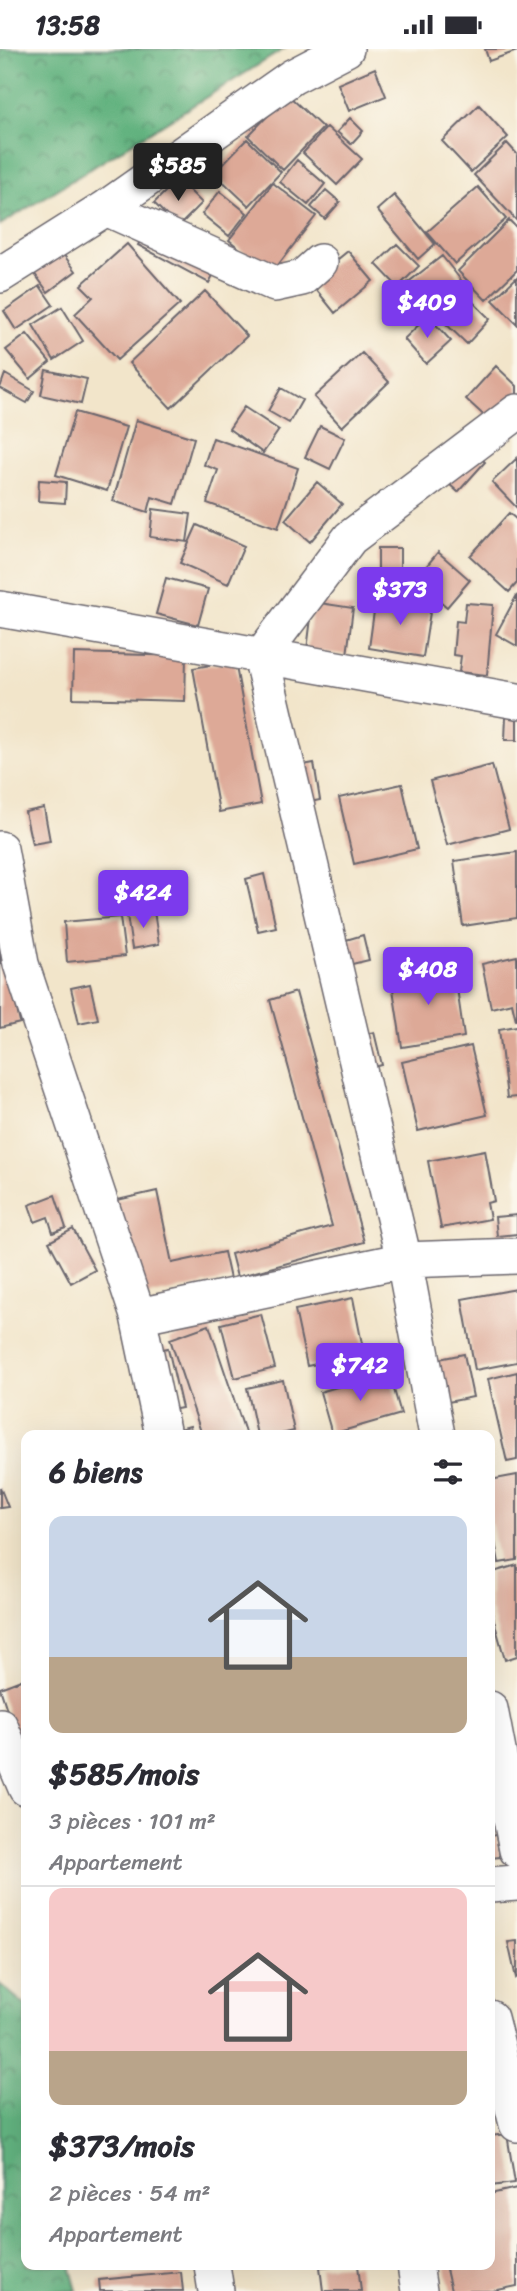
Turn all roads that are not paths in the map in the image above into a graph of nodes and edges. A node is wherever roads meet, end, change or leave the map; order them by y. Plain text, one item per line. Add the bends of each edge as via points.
1 (345, 49) edge
2 (106, 208) junction
3 (320, 262) dead end
4 (0, 275) edge
5 (517, 412) edge
6 (0, 609) edge
7 (261, 656) junction
8 (517, 701) edge
9 (0, 849) edge
10 (517, 1256) edge
11 (404, 1261) junction
12 (138, 1316) junction
13 (162, 1430) edge
14 (436, 1430) edge
15 (0, 1726) edge
16 (495, 1735) edge
17 (21, 1777) edge
18 (517, 1850) edge
19 (517, 1882) edge
20 (495, 1884) edge
21 (495, 2038) edge
22 (517, 2124) edge
23 (213, 2270) edge
24 (416, 2270) edge
25 (216, 2291) edge
26 (419, 2291) edge

1 - 2 street via 292,77
2 - 3 street via 275,284 302,278
2 - 4 street
5 - 7 street via 350,538
6 - 7 street
7 - 8 street
7 - 11 street
9 - 12 street via 21,964
10 - 11 street
11 - 12 street
11 - 14 street
12 - 13 street
15 - 17 street
16 - 18 street
19 - 20 street
21 - 22 street
23 - 25 street
24 - 26 street

